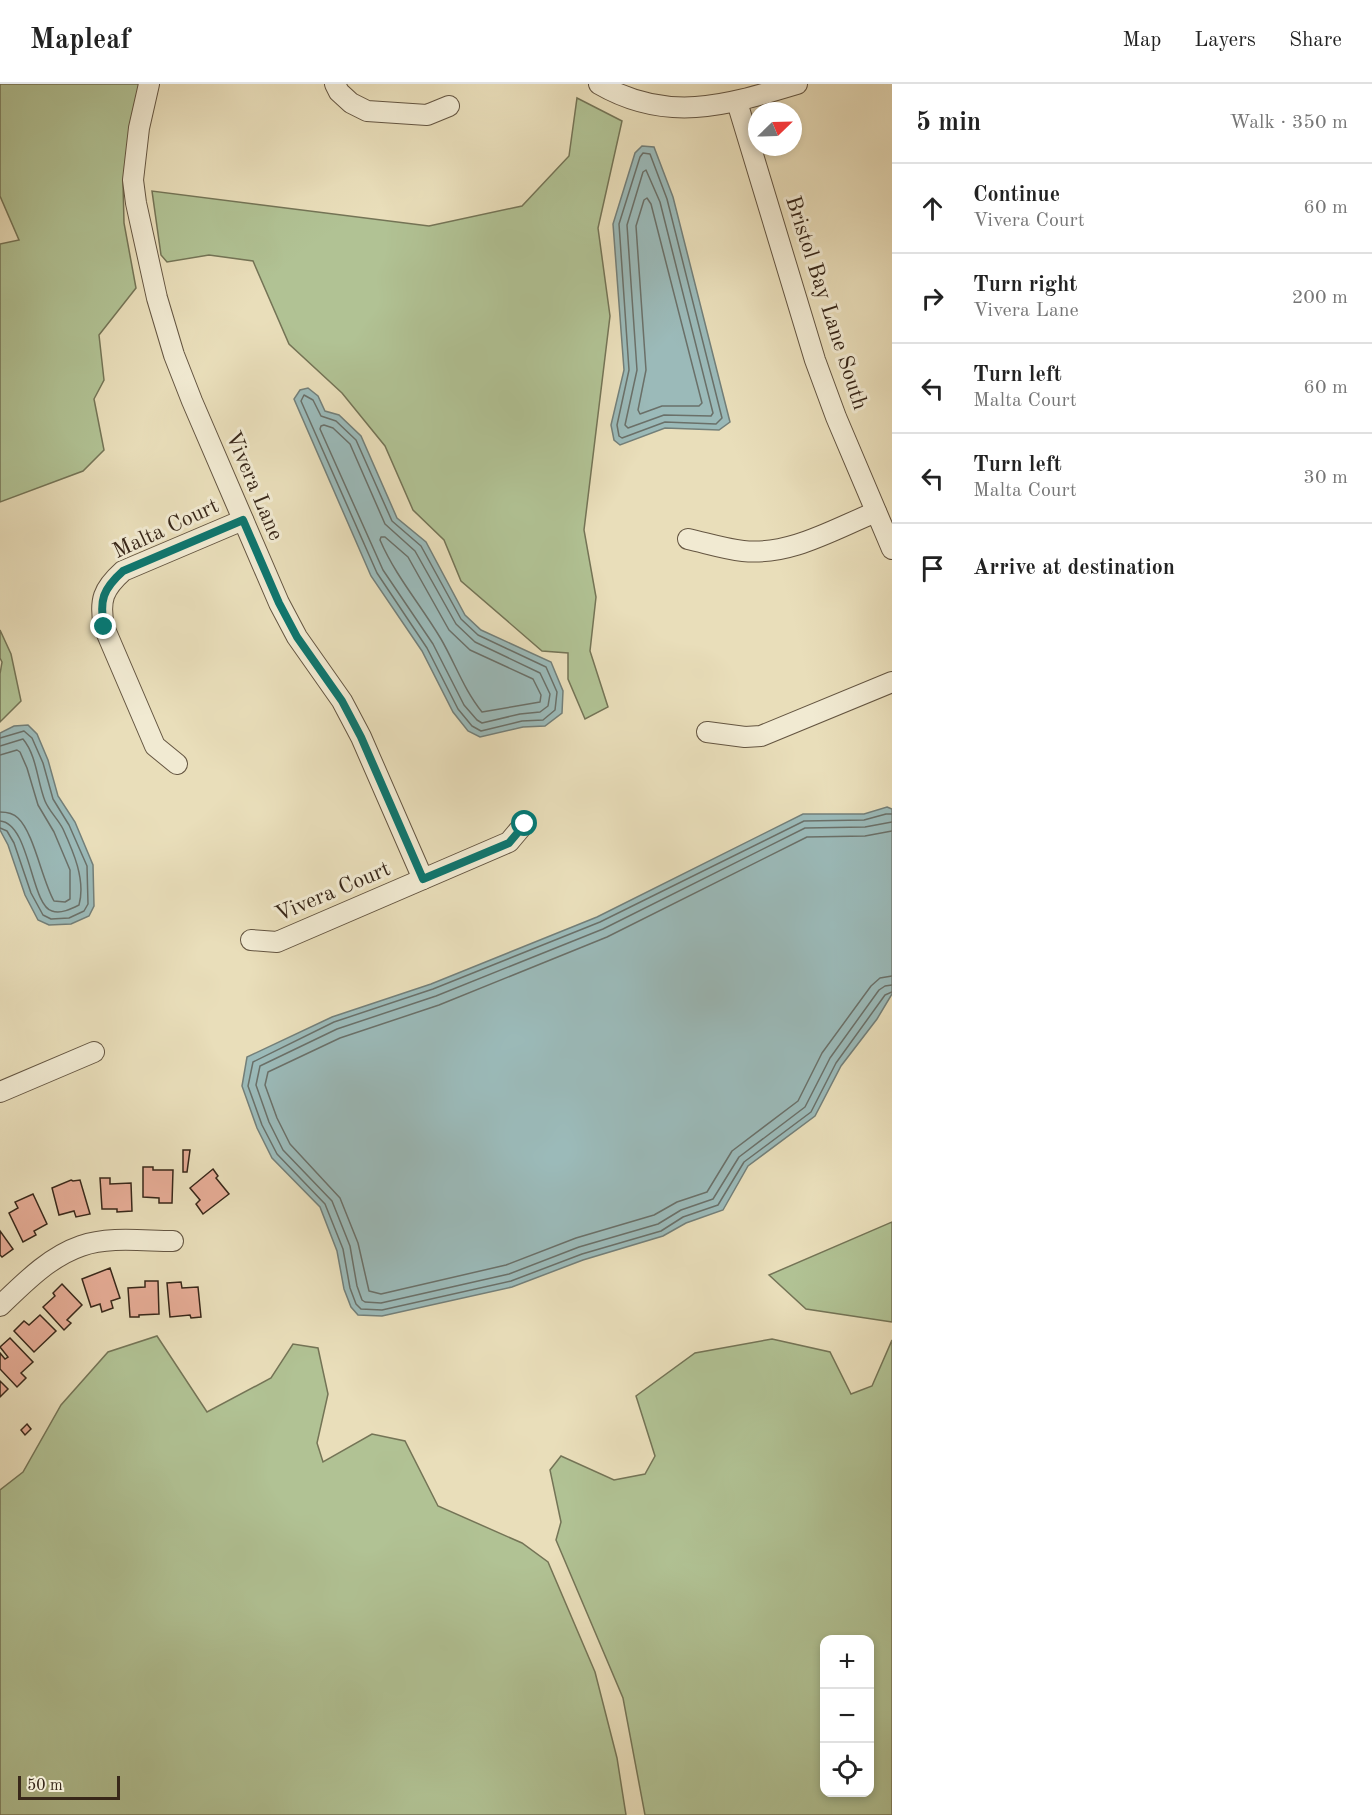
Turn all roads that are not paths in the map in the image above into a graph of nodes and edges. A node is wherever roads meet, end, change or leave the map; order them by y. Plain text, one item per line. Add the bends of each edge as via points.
1 (149, 84) edge
2 (335, 84) edge
3 (599, 84) edge
4 (797, 84) edge
5 (737, 102) junction
6 (449, 106) dead end
7 (876, 512) junction
8 (243, 520) junction
9 (688, 539) dead end
10 (892, 549) edge
11 (892, 682) edge
12 (707, 732) dead end
13 (177, 764) dead end
14 (525, 824) dead end
15 (423, 879) junction
16 (251, 940) dead end
17 (94, 1052) dead end
18 (0, 1092) edge
19 (173, 1241) dead end
20 (0, 1306) edge

1 - 8 street, Vivera Lane via 135,155 133,180 138,213 174,355
2 - 6 street via 351,104 367,111 427,116
3 - 5 street via 646,103 679,108
4 - 5 street
5 - 7 street, Bristol Bay Lane South via 815,360
7 - 9 street via 794,546 769,551 743,551
7 - 10 street, Bristol Bay Lane South
8 - 13 street, Malta Court via 103,578 104,627 155,746
8 - 15 street, Vivera Lane via 292,629 342,701 361,737
11 - 12 street via 761,736
14 - 15 street, Vivera Court via 509,843
15 - 16 street, Vivera Court via 277,942
17 - 18 street
19 - 20 street via 106,1241 82,1246 34,1274

